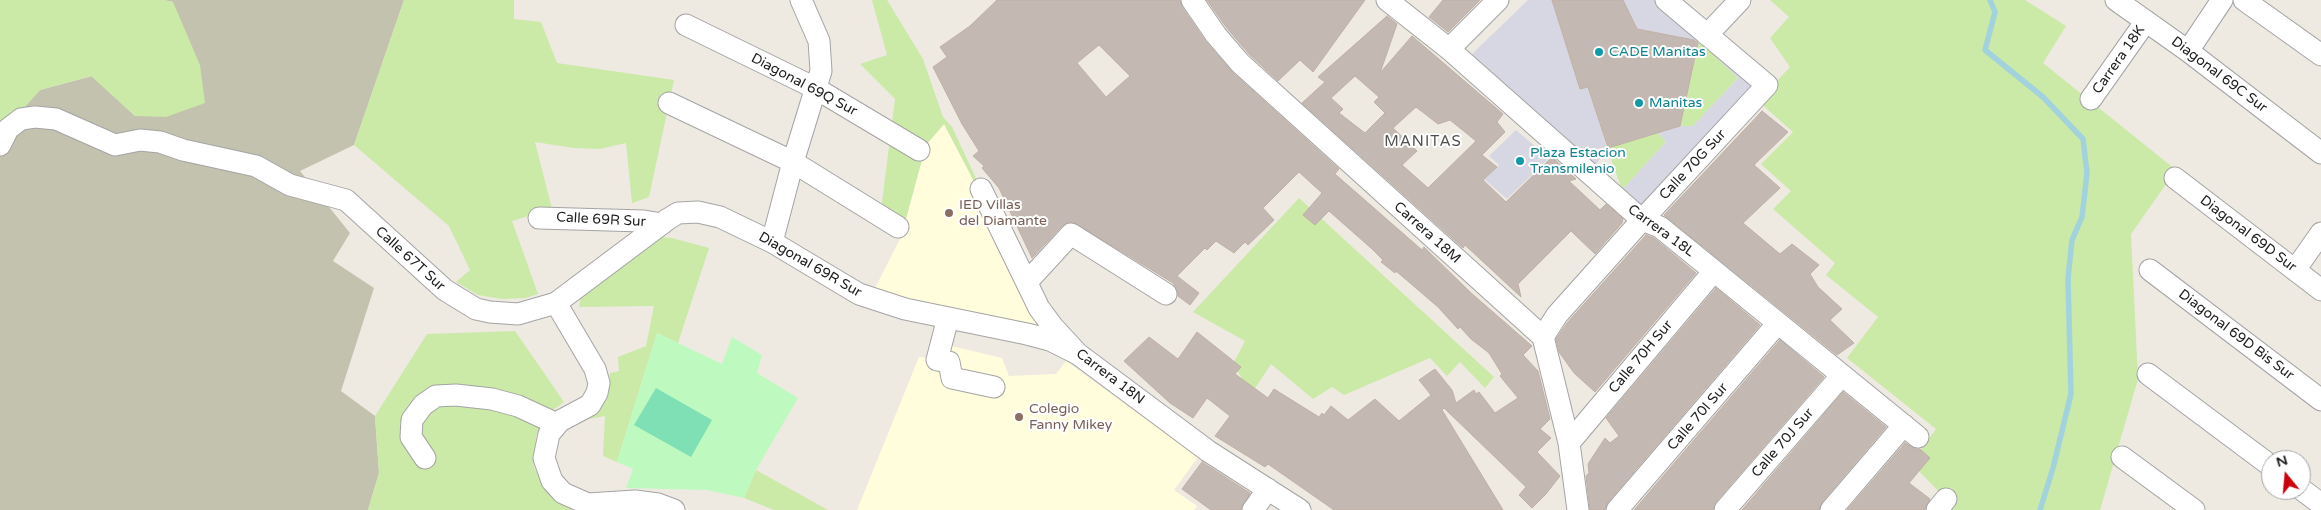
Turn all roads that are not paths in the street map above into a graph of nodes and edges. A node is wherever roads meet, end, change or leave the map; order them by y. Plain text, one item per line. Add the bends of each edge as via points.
1 (802, 0) edge
2 (1192, 0) edge
3 (1387, 0) edge
4 (1498, 0) edge
5 (1666, 0) edge
6 (1740, 0) edge
7 (2116, 0) edge
8 (2222, 0) edge
9 (2244, 0) edge
10 (2146, 20) junction
11 (686, 26) dead end
12 (1707, 35) junction
13 (1449, 49) junction
14 (2188, 51) junction
15 (2321, 55) edge
16 (814, 88) junction
17 (2091, 99) dead end
18 (669, 103) dead end
19 (0, 145) edge
20 (919, 150) dead end
21 (2321, 153) edge
22 (793, 162) junction
23 (2176, 178) dead end
24 (981, 189) dead end
25 (539, 218) dead end
26 (1642, 220) junction
27 (662, 224) junction
28 (898, 227) dead end
29 (2321, 233) edge
30 (772, 242) junction
31 (2150, 270) dead end
32 (2296, 270) junction
33 (1714, 271) junction
34 (1028, 282) junction
35 (2321, 290) edge
36 (1166, 294) dead end
37 (556, 304) junction
38 (948, 318) junction
39 (1778, 323) junction
40 (1543, 337) junction
41 (1078, 354) junction
42 (2148, 374) dead end
43 (1842, 375) junction
44 (994, 387) dead end
45 (2321, 400) edge
46 (556, 424) junction
47 (1569, 443) junction
48 (2122, 456) dead end
49 (425, 458) dead end
50 (2261, 459) edge
51 (1268, 489) junction
52 (674, 510) edge
53 (1253, 510) edge
54 (1300, 510) edge
55 (1578, 510) edge
56 (1617, 510) edge
57 (1725, 510) edge
58 (1831, 510) edge
59 (2194, 510) edge

1 - 16 street via 821,51 821,71
2 - 40 street, Carrera 18M via 1240,63
3 - 13 street, Carrera 18L
4 - 13 street
5 - 12 street
6 - 12 street
7 - 10 street, Diagonal 69C Sur
8 - 14 street
9 - 15 street
10 - 14 street, Diagonal 69C Sur
10 - 17 street, Carrera 18K
11 - 16 street, Diagonal 69Q Sur
12 - 26 street, Calle 70G Sur via 1767,86
13 - 26 street, Carrera 18L
14 - 21 street, Diagonal 69C Sur
16 - 20 street, Diagonal 69Q Sur
16 - 22 street
18 - 22 street
19 - 37 street, Calle 67T Sur via 8,129 21,119 35,117 56,120 115,145 140,140 160,142 256,166 290,185 346,200 427,276 476,309 518,314
22 - 28 street
22 - 30 street
23 - 32 street, Diagonal 69D Sur
24 - 34 street, Carrera 18N
25 - 27 street, Calle 69R Sur
26 - 33 street, Carrera 18L via 1660,226
26 - 40 street, Calle 70G Sur via 1557,315
27 - 30 street, Diagonal 69R Sur via 678,213 698,212 720,217
27 - 37 street, Calle 67T Sur
29 - 32 street
30 - 38 street, Diagonal 69R Sur via 859,294 905,309
31 - 45 street, Diagonal 69D Bis Sur
32 - 35 street, Diagonal 69D Sur
33 - 39 street, Carrera 18L
33 - 47 street, Calle 70H Sur
34 - 36 street via 1071,234
34 - 41 street, Carrera 18N via 1039,308 1052,327
37 - 46 street via 595,369 599,383 590,405
38 - 41 street, Diagonal 69R Sur via 1050,340
38 - 44 street via 937,360 949,362 952,378
39 - 43 street, Carrera 18L
39 - 56 street, Calle 70I Sur
40 - 47 street
41 - 51 street, Carrera 18N via 1208,451
42 - 50 street
43 - 57 street, Calle 70J Sur
43 - 58 street, Carrera 18L via 1911,431
46 - 49 street via 518,406 492,399 436,396 422,405 412,420 411,437
46 - 52 street via 548,434 544,450 546,466 552,481 571,498 604,505 635,501
47 - 55 street
48 - 59 street
51 - 53 street
51 - 54 street, Carrera 18N

